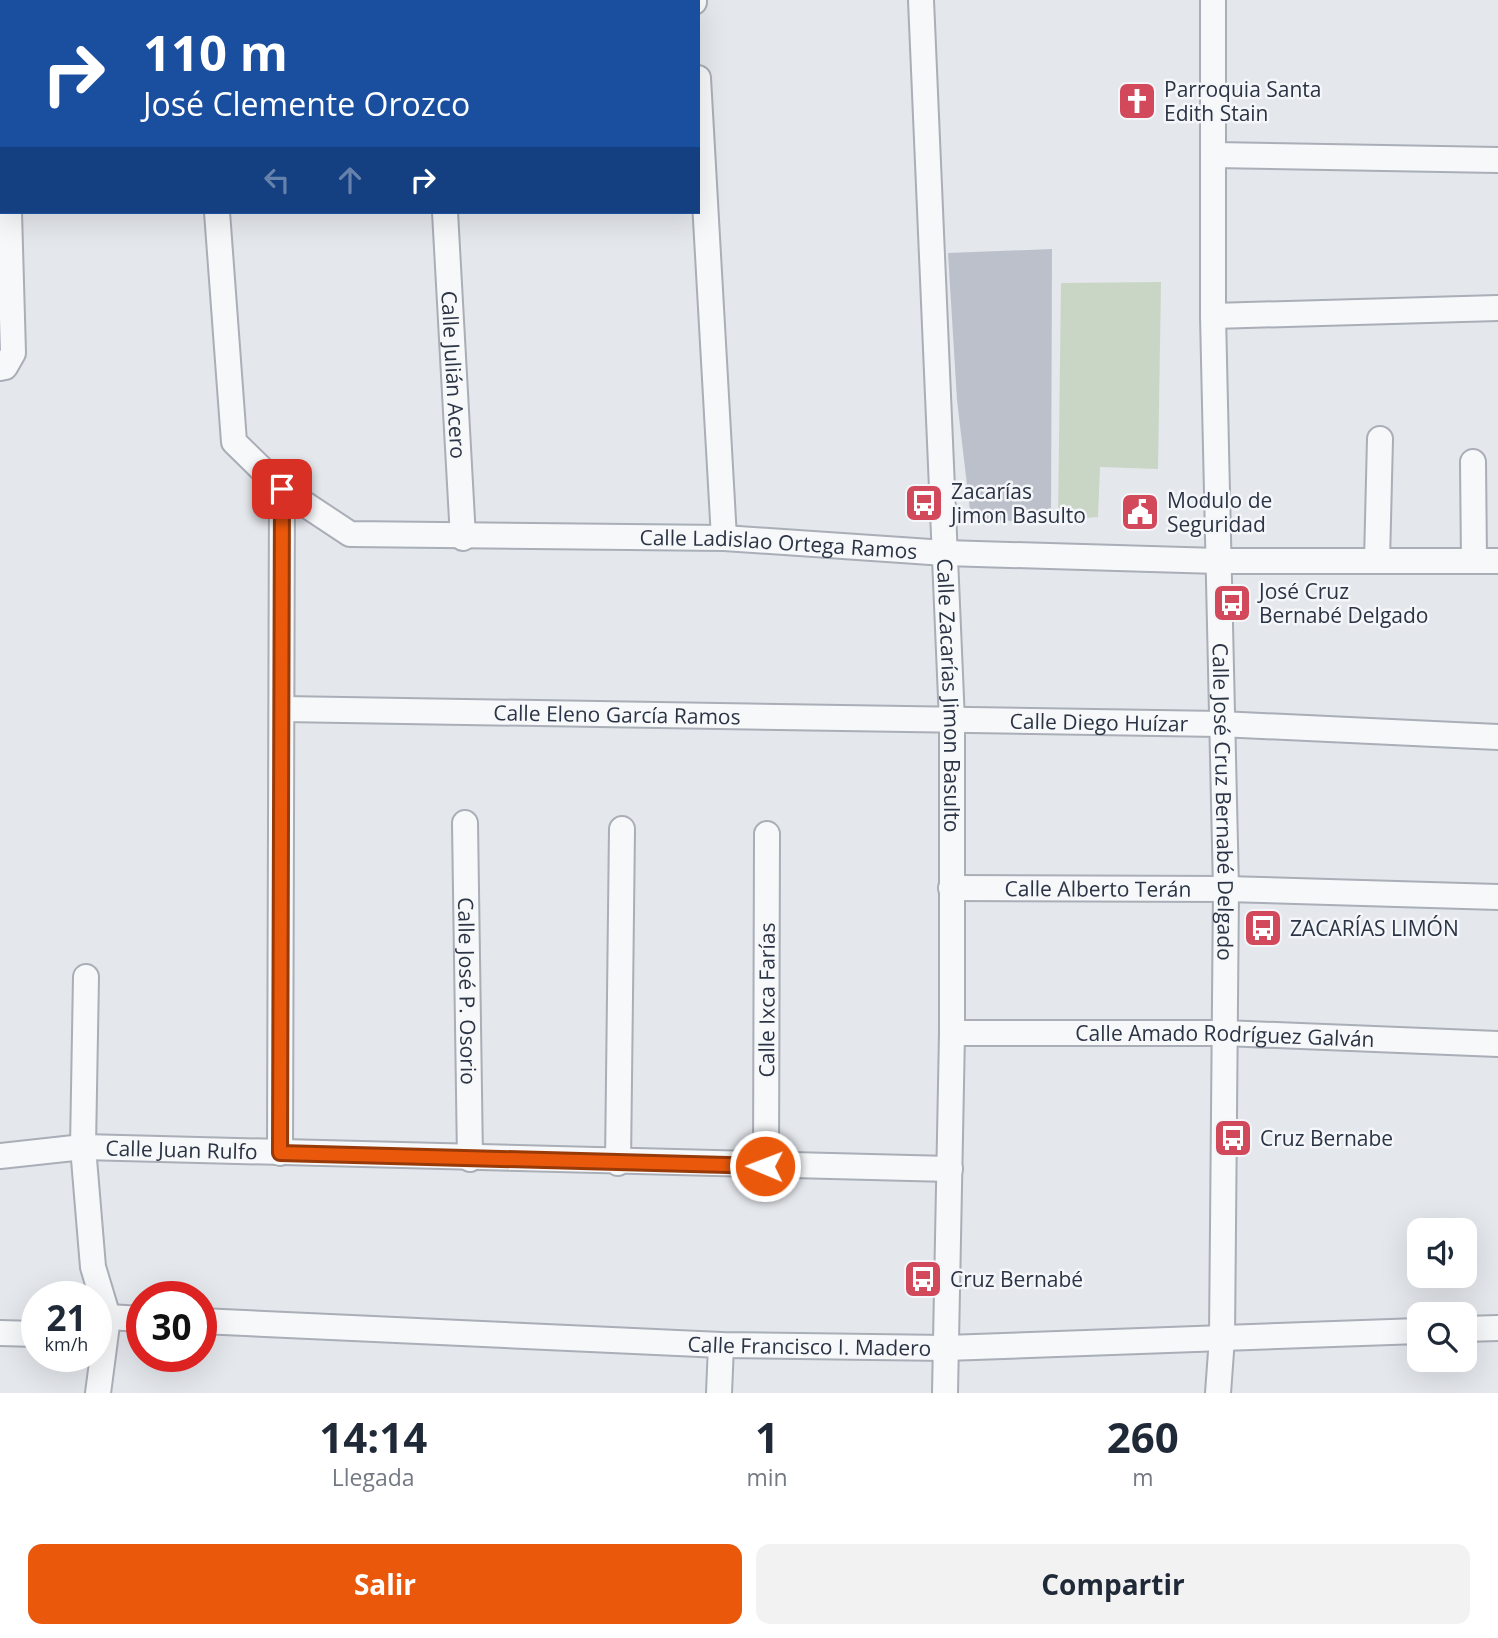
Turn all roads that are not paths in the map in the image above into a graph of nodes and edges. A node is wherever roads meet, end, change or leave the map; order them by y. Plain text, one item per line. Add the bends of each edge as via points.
1 (921, 0) edge
2 (1213, 0) edge
3 (700, 113) edge
4 (1214, 155) junction
5 (1498, 160) edge
6 (9, 214) edge
7 (217, 214) edge
8 (445, 214) edge
9 (1498, 308) edge
10 (1213, 316) junction
11 (3, 367) edge
12 (1380, 439) dead end
13 (1473, 462) dead end
14 (282, 489) junction
15 (463, 538) junction
16 (724, 538) junction
17 (945, 552) junction
18 (1218, 561) junction
19 (1377, 561) junction
20 (1486, 561) edge
21 (283, 709) junction
22 (952, 721) junction
23 (1220, 724) junction
24 (1498, 737) edge
25 (465, 823) dead end
26 (622, 829) dead end
27 (767, 834) dead end
28 (951, 888) junction
29 (1226, 889) junction
30 (1498, 897) edge
31 (86, 977) dead end
32 (952, 1033) junction
33 (1224, 1033) junction
34 (1498, 1044) edge
35 (83, 1147) junction
36 (280, 1153) junction
37 (0, 1156) edge
38 (470, 1159) junction
39 (618, 1163) junction
40 (765, 1166) junction
41 (950, 1169) junction
42 (95, 1281) edge
43 (217, 1322) edge
44 (1498, 1328) edge
45 (1477, 1329) edge
46 (1407, 1331) edge
47 (0, 1333) edge
48 (21, 1334) edge
49 (1222, 1338) junction
50 (721, 1345) junction
51 (946, 1348) junction
52 (100, 1372) edge
53 (98, 1393) edge
54 (719, 1393) edge
55 (945, 1393) edge
56 (1218, 1393) edge

1 - 17 street, Calle Zacarías Jimon Basulto
2 - 4 street, Calle José Cruz Bernabé Delgado
3 - 16 street
4 - 5 street
4 - 10 street, Calle José Cruz Bernabé Delgado
6 - 11 street via 13,353
7 - 14 street, Calle Ladislao Ortega Ramos via 234,442
8 - 15 street, Calle Julián Acero
9 - 10 street
10 - 18 street, Calle José Cruz Bernabé Delgado
12 - 19 street
13 - 20 street
14 - 15 street, Calle Ladislao Ortega Ramos via 350,534
14 - 21 street
15 - 16 street, Calle Ladislao Ortega Ramos
16 - 17 street, Calle Ladislao Ortega Ramos
17 - 18 street, Calle Ladislao Ortega Ramos
17 - 22 street, Calle Zacarías Jimon Basulto
18 - 19 street, Calle Ladislao Ortega Ramos
18 - 23 street, Calle José Cruz Bernabé Delgado
19 - 20 street, Calle Ladislao Ortega Ramos
21 - 22 street, Calle Eleno García Ramos
21 - 36 street
22 - 23 street, Calle Diego Huízar
22 - 28 street, Calle Zacarías Jimon Basulto
23 - 24 street, Calle Diego Huízar
23 - 29 street, Calle José Cruz Bernabé Delgado
25 - 38 street, Calle José P. Osorio
26 - 39 street
27 - 40 street, Calle Ixca Farías
28 - 29 street, Calle Alberto Terán
28 - 32 street, Calle Zacarías Jimon Basulto
29 - 30 street, Calle Alberto Terán
29 - 33 street, Calle José Cruz Bernabé Delgado
31 - 35 street
32 - 33 street, Calle Amado Rodríguez Galván
32 - 41 street, Calle Zacarías Jimon Basulto
33 - 34 street, Calle Amado Rodríguez Galván
33 - 49 street, Calle José Cruz Bernabé Delgado
35 - 36 street, Calle Juan Rulfo
35 - 37 street, Calle Juan Rulfo
35 - 42 street
36 - 38 street, Calle Juan Rulfo
38 - 39 street, Calle Juan Rulfo
39 - 40 street, Calle Juan Rulfo
40 - 41 street, Calle Juan Rulfo
41 - 51 street, Calle Zacarías Jimon Basulto
43 - 50 street, Calle Francisco I. Madero
44 - 45 street
46 - 49 street, Calle Francisco I. Madero
47 - 48 street
49 - 51 street, Calle Francisco I. Madero
49 - 56 street, Calle José Cruz Bernabé Delgado
50 - 51 street, Calle Francisco I. Madero
50 - 54 street
51 - 55 street, Calle Zacarías Jimon Basulto
52 - 53 street

